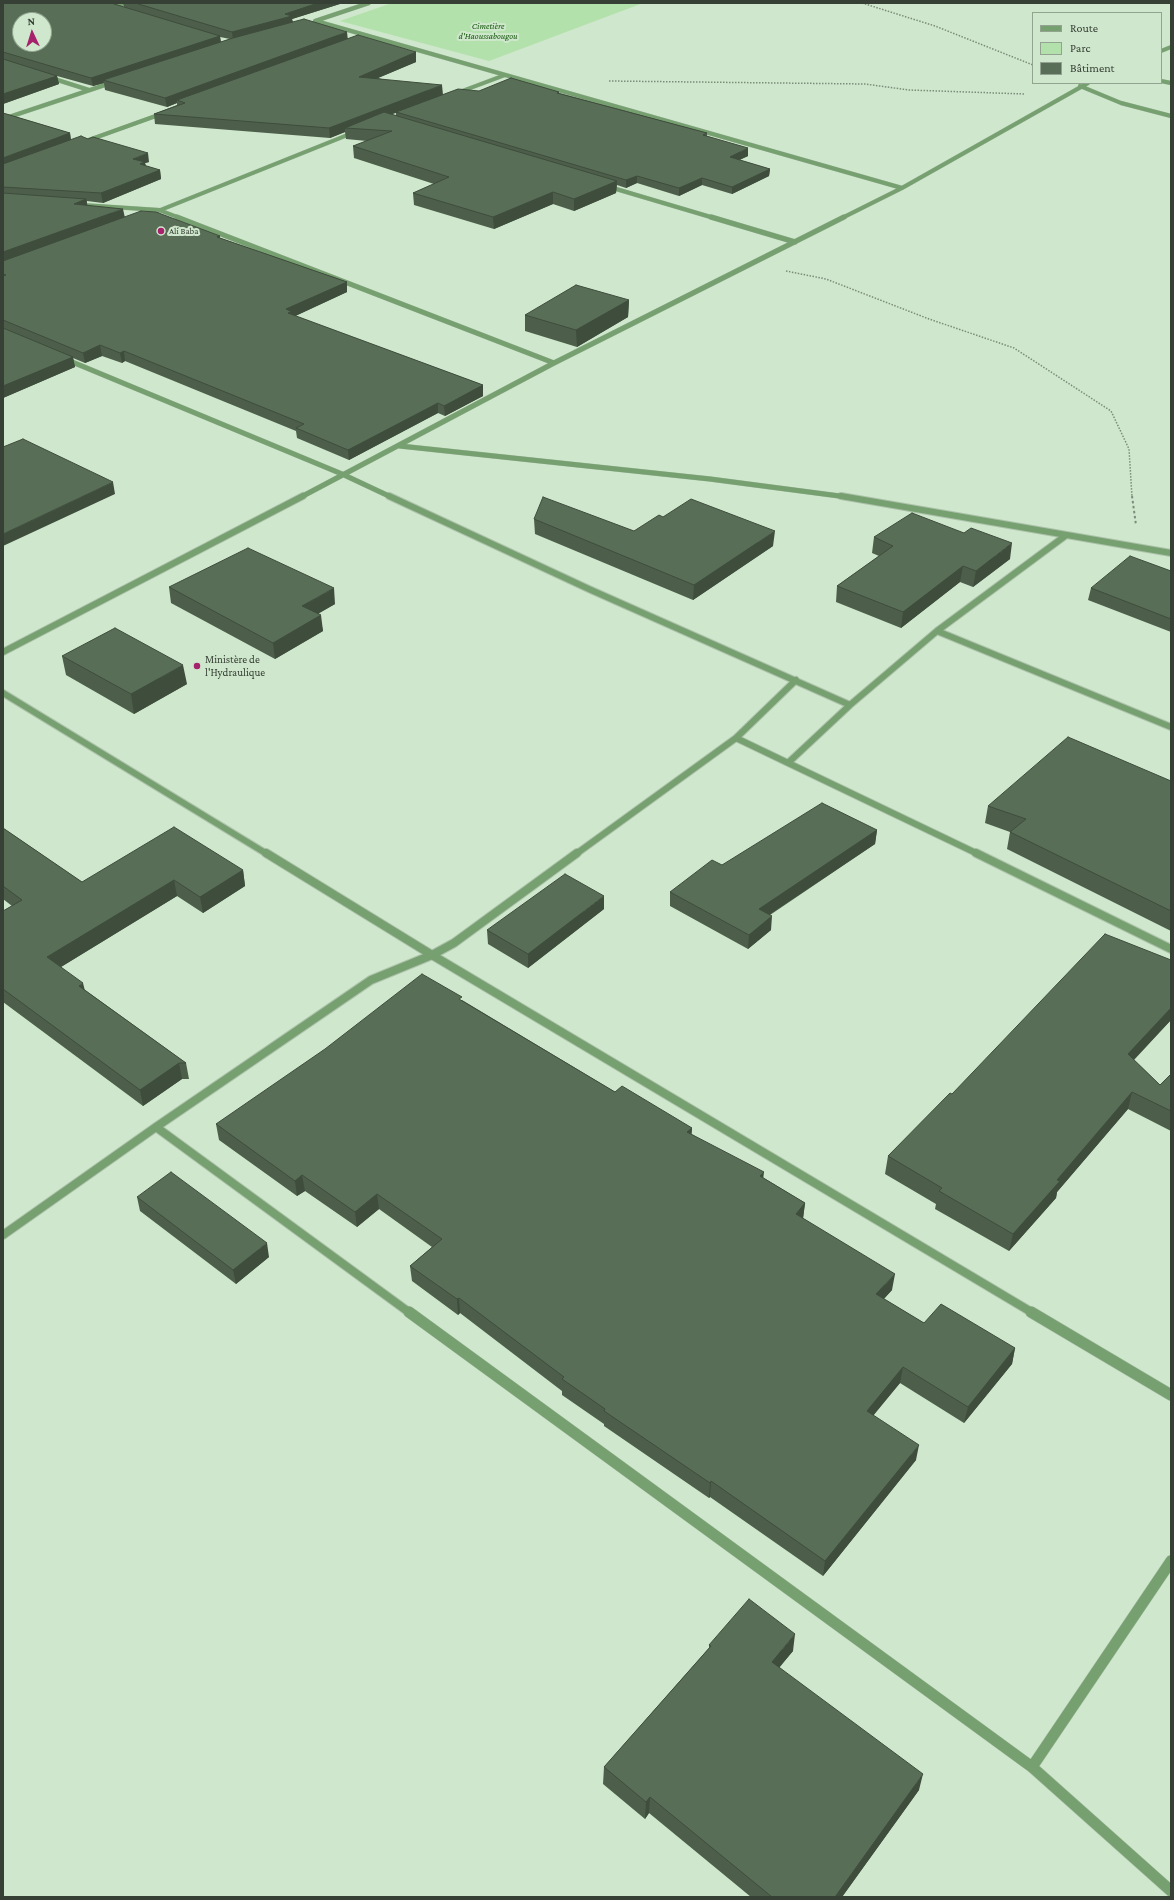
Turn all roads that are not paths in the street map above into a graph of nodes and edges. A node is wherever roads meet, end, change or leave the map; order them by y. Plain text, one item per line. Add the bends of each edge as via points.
1 (125, 3) edge
2 (369, 3) edge
3 (105, 5) edge
4 (112, 7) junction
5 (119, 9) edge
6 (316, 21) junction
7 (308, 23) edge
8 (370, 36) junction
9 (362, 39) edge
10 (505, 75) junction
11 (46, 76) edge
12 (119, 81) edge
13 (1085, 84) edge
14 (1080, 86) junction
15 (89, 90) junction
16 (449, 96) edge
17 (168, 111) edge
18 (1171, 116) edge
19 (3, 118) edge
20 (363, 128) edge
21 (78, 144) edge
22 (598, 183) edge
23 (902, 188) junction
24 (73, 204) edge
25 (159, 210) junction
26 (144, 216) edge
27 (795, 242) junction
28 (62, 357) edge
29 (554, 363) junction
30 (399, 446) junction
31 (342, 474) junction
32 (1065, 536) junction
33 (1171, 553) edge
34 (937, 631) junction
35 (3, 652) edge
36 (796, 680) junction
37 (3, 693) edge
38 (850, 705) junction
39 (1171, 727) edge
40 (736, 738) junction
41 (789, 762) junction
42 (1171, 949) edge
43 (432, 955) junction
44 (156, 1127) junction
45 (3, 1235) edge
46 (1171, 1396) edge
47 (1171, 1561) edge
48 (1032, 1767) junction
49 (1171, 1890) edge

1 - 4 street
2 - 6 street
3 - 4 street
4 - 5 street
6 - 7 street
6 - 8 street
8 - 9 street
8 - 10 street
10 - 16 street
10 - 23 street
11 - 15 street
12 - 15 street
13 - 14 street
14 - 18 street via 1121,103
14 - 23 street
15 - 19 street
17 - 21 street
20 - 25 street
22 - 27 street
23 - 27 street
24 - 25 street
25 - 26 street
25 - 29 street
27 - 29 street
28 - 31 street
29 - 30 street
30 - 31 street
30 - 32 street via 696,477 836,495
31 - 35 street
31 - 36 street via 591,590
32 - 33 street
32 - 34 street
34 - 38 street
34 - 39 street
36 - 38 street
36 - 40 street
37 - 43 street
38 - 41 street
40 - 41 street
40 - 43 street via 454,943
41 - 42 street
43 - 44 street via 371,980
43 - 46 street
44 - 45 street
44 - 48 street
47 - 48 street
48 - 49 street

